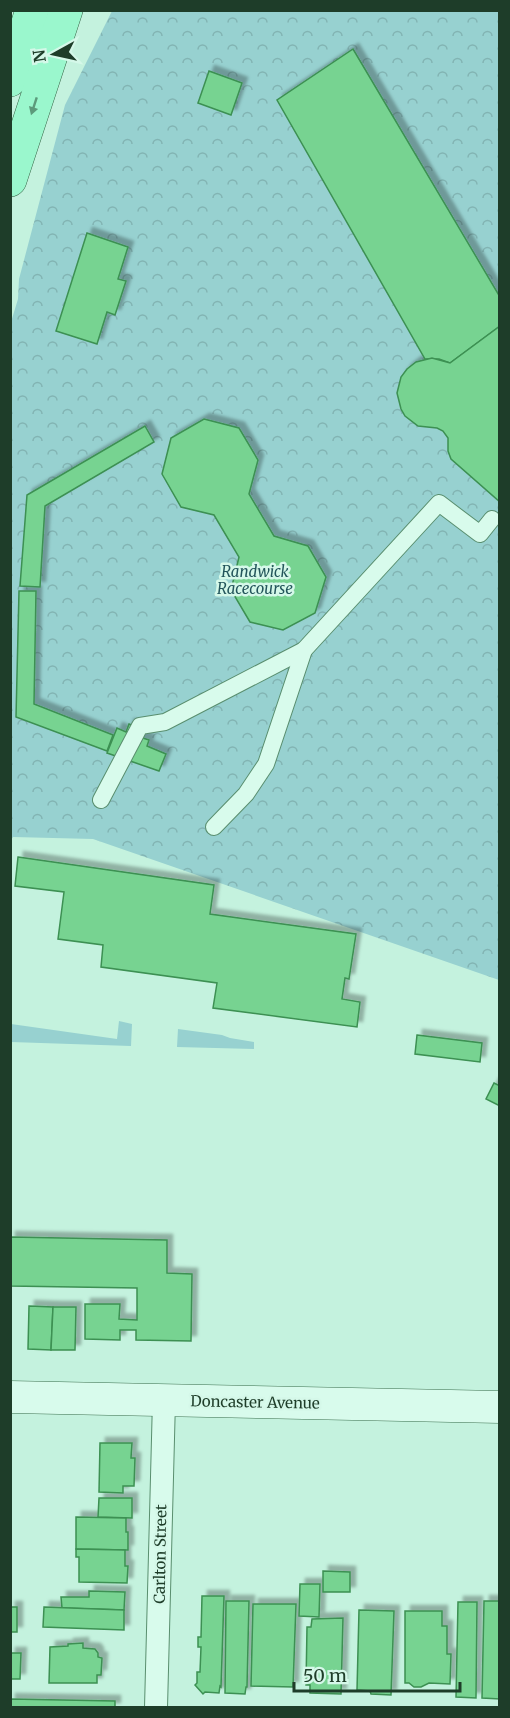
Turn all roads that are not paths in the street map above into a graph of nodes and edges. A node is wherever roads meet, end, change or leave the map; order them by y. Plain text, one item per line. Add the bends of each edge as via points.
1 (66, 10) edge
2 (28, 18) edge
3 (10, 80) edge
4 (10, 180) edge
5 (492, 519) dead end
6 (304, 650) junction
7 (101, 800) dead end
8 (214, 827) dead end
9 (10, 1397) edge
10 (164, 1400) junction
11 (500, 1407) edge
12 (156, 1707) edge

1 -> 4 main road
2 - 3 main road
5 - 6 street via 480,534 439,503
6 - 7 street via 165,722 140,726
6 - 8 street via 266,764 246,794
9 - 10 main road, Doncaster Avenue
10 - 11 main road, Doncaster Avenue
10 - 12 street, Carlton Street

